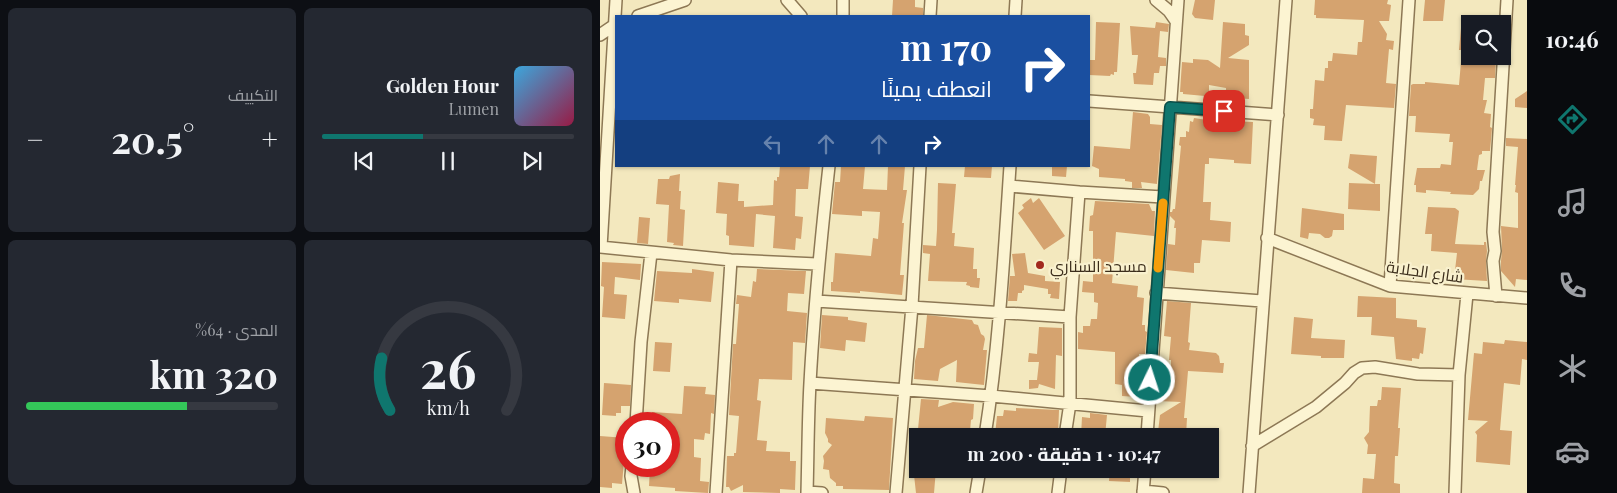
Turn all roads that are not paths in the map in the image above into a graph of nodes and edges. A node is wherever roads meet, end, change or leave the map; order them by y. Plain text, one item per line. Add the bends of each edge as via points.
1 (616, 0) edge
2 (686, 0) edge
3 (787, 0) edge
4 (843, 0) edge
5 (931, 0) edge
6 (1016, 0) edge
7 (1156, 0) edge
8 (1178, 0) edge
9 (1286, 0) edge
10 (1409, 0) edge
11 (1507, 0) edge
12 (615, 15) edge
13 (641, 15) edge
14 (800, 15) edge
15 (842, 15) edge
16 (930, 15) edge
17 (1015, 15) edge
18 (1176, 20) junction
19 (615, 24) edge
20 (600, 35) edge
21 (1090, 101) edge
22 (1170, 107) junction
23 (1278, 115) junction
24 (829, 167) edge
25 (920, 167) edge
26 (1010, 167) edge
27 (1009, 186) junction
28 (1079, 192) junction
29 (1163, 197) junction
30 (1267, 238) junction
31 (601, 247) edge
32 (651, 254) junction
33 (731, 260) junction
34 (818, 264) junction
35 (1390, 286) junction
36 (1156, 293) junction
37 (1467, 294) junction
38 (1496, 296) junction
39 (1527, 298) edge
40 (816, 301) junction
41 (1262, 301) junction
42 (912, 306) junction
43 (1000, 312) junction
44 (1070, 317) junction
45 (1459, 375) junction
46 (810, 383) junction
47 (905, 390) junction
48 (992, 396) junction
49 (1070, 402) junction
50 (1148, 411) junction
51 (637, 412) edge
52 (986, 428) edge
53 (1066, 428) edge
54 (1147, 428) edge
55 (1252, 446) junction
56 (631, 477) edge
57 (978, 478) edge
58 (1060, 478) edge
59 (1144, 478) edge
60 (807, 492) edge
61 (1143, 492) edge
62 (634, 493) edge
63 (716, 493) edge
64 (822, 493) edge
65 (896, 493) edge
66 (976, 493) edge
67 (1058, 493) edge
68 (1163, 493) edge
69 (1250, 493) edge
70 (1455, 493) edge

1 - 12 street
2 - 13 street
3 - 14 street
4 - 15 street
5 - 16 street
6 - 17 street
7 - 18 street
8 - 18 street
9 - 23 street
10 - 35 street
11 - 38 street via 1493,232
18 - 22 street
19 - 20 street
19 - 31 street
21 - 22 street
22 - 23 street
22 - 29 street
23 - 30 street
24 - 34 street
25 - 42 street
26 - 27 street
27 - 28 street
27 - 43 street
28 - 29 street
28 - 44 street
29 - 36 street
30 - 35 street, شارع الجلابة
30 - 41 street
31 - 32 street
32 - 33 street
32 - 51 street
33 - 34 street
33 - 63 street
34 - 40 street
35 - 37 street, شارع الجلابة
36 - 41 street
36 - 50 street
37 - 38 street, شارع الجلابة
37 - 45 street
38 - 39 street, شارع الجلابة
40 - 42 street
40 - 46 street
41 - 55 street
42 - 43 street
42 - 47 street
43 - 44 street
43 - 48 street
44 - 49 street
45 - 55 street via 1362,368 1316,407
45 - 70 street
46 - 47 street
46 - 60 street
47 - 48 street
47 - 65 street
48 - 49 street
48 - 52 street
49 - 50 street
49 - 53 street
50 - 54 street
55 - 69 street
56 - 62 street
57 - 66 street
58 - 67 street
59 - 61 street
60 - 64 street
61 - 68 street

